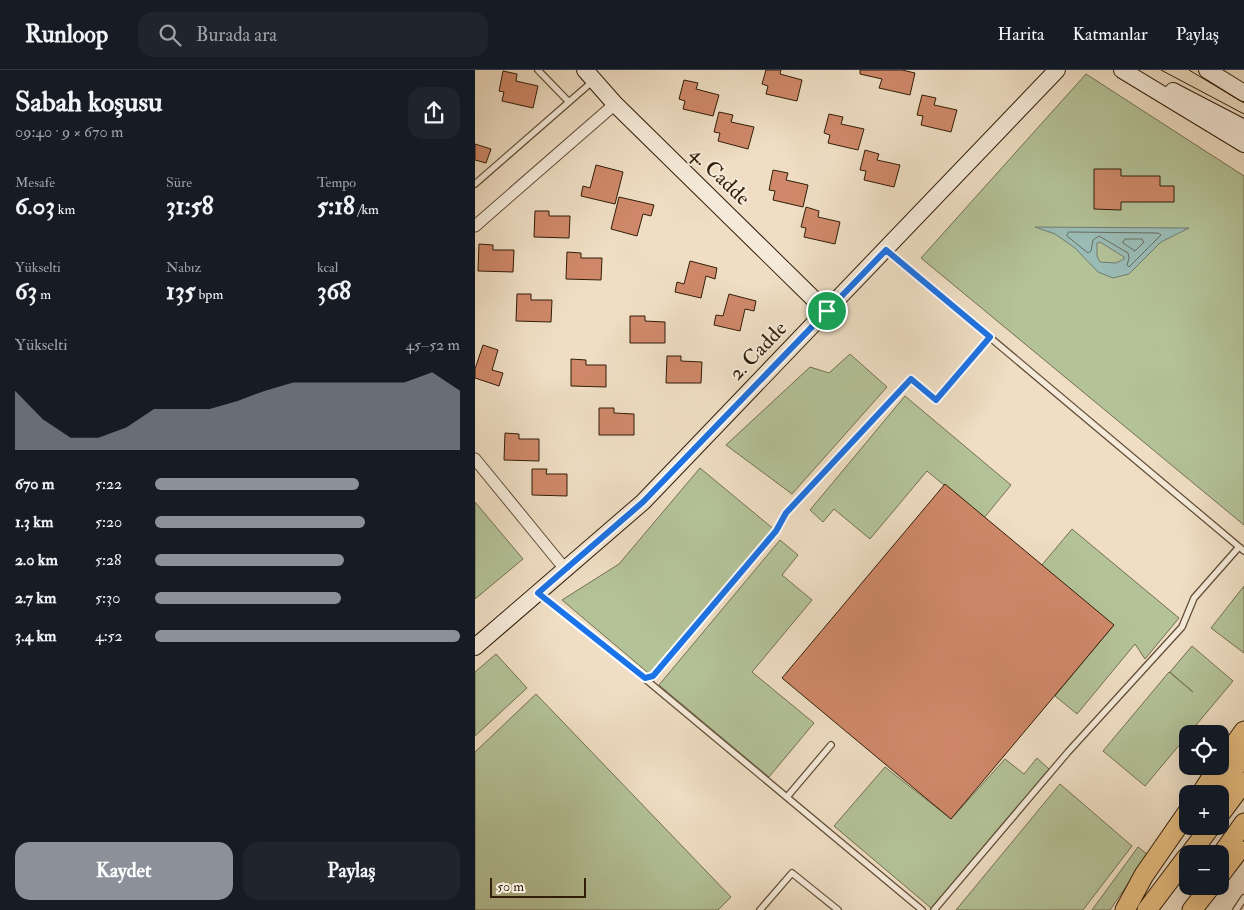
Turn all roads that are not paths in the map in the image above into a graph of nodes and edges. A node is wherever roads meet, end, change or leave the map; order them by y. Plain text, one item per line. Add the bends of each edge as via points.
1 (538, 70) edge
2 (1057, 70) edge
3 (1122, 70) edge
4 (1207, 70) edge
5 (590, 75) edge
6 (1241, 89) edge
7 (569, 102) junction
8 (615, 104) junction
9 (1244, 128) edge
10 (1244, 144) edge
11 (475, 184) edge
12 (475, 226) edge
13 (886, 250) junction
14 (827, 311) junction
15 (990, 337) junction
16 (475, 459) edge
17 (1242, 549) edge
18 (565, 570) junction
19 (538, 593) junction
20 (475, 647) edge
21 (645, 678) junction
22 (1244, 730) edge
23 (831, 744) dead end
24 (1229, 752) edge
25 (1244, 755) edge
26 (1244, 782) edge
27 (1222, 785) edge
28 (787, 797) junction
29 (1229, 802) edge
30 (1244, 823) edge
31 (1179, 825) edge
32 (1187, 835) edge
33 (1244, 844) edge
34 (1228, 845) edge
35 (1229, 863) edge
36 (1179, 868) edge
37 (1194, 895) edge
38 (1204, 895) edge
39 (1244, 898) edge
40 (760, 910) edge
41 (838, 910) edge
42 (922, 910) edge
43 (934, 910) edge
44 (1125, 910) edge
45 (1134, 910) edge
46 (1147, 910) edge
47 (1183, 910) edge
48 (1192, 910) edge
49 (1236, 910) edge

1 - 7 lane
2 - 13 street, 2. Cadde
3 - 9 street via 1193,100
3 - 10 street
4 - 6 street
5 - 7 lane
5 - 8 street, 4. Cadde
7 - 11 lane
8 - 12 street
8 - 14 street, 4. Cadde
13 - 14 street, 2. Cadde
13 - 15 lane
14 - 18 street, 2. Cadde via 643,502
15 - 17 lane
15 - 21 lane via 936,400 911,379 786,513 776,531 653,676
16 - 18 street
17 - 43 lane via 1194,598 1182,628 1067,752
18 - 19 street, 2. Cadde
19 - 20 street, 2. Cadde
19 - 21 lane
21 - 28 lane
22 - 24 main road
23 - 28 lane
25 - 27 main road
26 - 29 main road
28 - 42 lane
30 - 34 main road
31 - 44 main road via 1144,875
32 - 45 main road
33 - 35 main road
36 - 46 main road
37 - 47 main road
38 - 48 main road
39 - 49 lane
40 - 41 lane via 792,873

